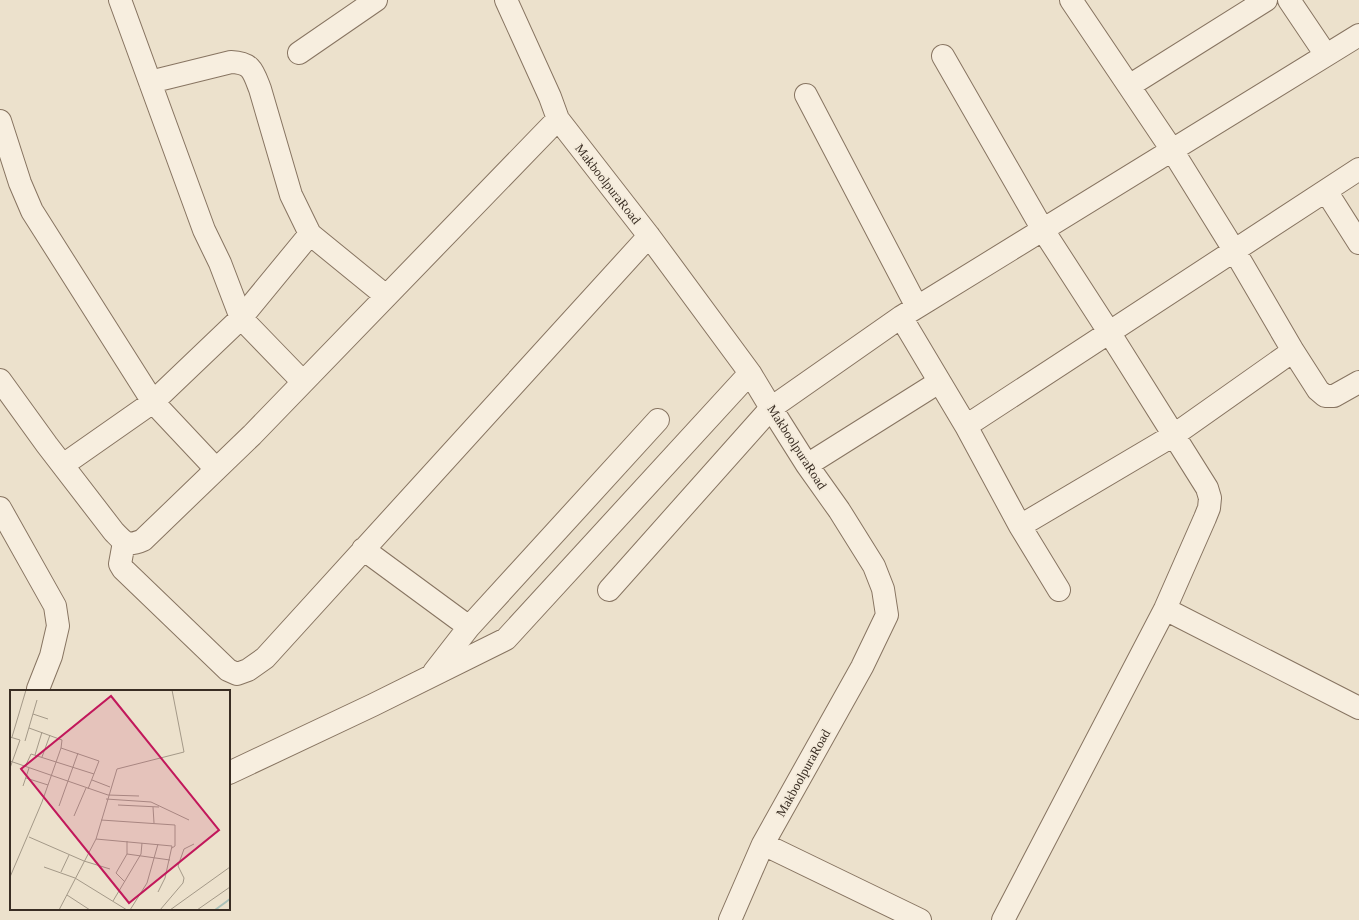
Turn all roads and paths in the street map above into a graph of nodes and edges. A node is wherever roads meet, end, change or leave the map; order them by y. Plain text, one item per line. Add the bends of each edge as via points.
1 (120, 0) edge
2 (376, 0) edge
3 (506, 0) edge
4 (1071, 0) edge
5 (1266, 0) edge
6 (1289, 0) edge
7 (1357, 41) edge
8 (299, 53) dead end
9 (943, 56) dead end
10 (1326, 56) junction
11 (150, 82) junction
12 (1129, 86) junction
13 (806, 95) dead end
14 (558, 120) junction
15 (0, 121) edge
16 (1172, 150) junction
17 (1359, 169) edge
18 (1326, 191) junction
19 (1043, 230) junction
20 (310, 234) junction
21 (649, 236) junction
22 (1359, 243) edge
23 (1234, 250) junction
24 (386, 296) junction
25 (909, 312) junction
26 (241, 318) junction
27 (1109, 332) junction
28 (1292, 351) junction
29 (750, 373) junction
30 (0, 380) edge
31 (302, 382) junction
32 (939, 382) junction
33 (1359, 382) edge
34 (153, 402) junction
35 (771, 408) junction
36 (658, 420) dead end
37 (966, 426) junction
38 (1174, 435) junction
39 (807, 465) junction
40 (63, 466) junction
41 (216, 469) junction
42 (0, 508) edge
43 (1020, 526) junction
44 (124, 542) junction
45 (363, 550) junction
46 (609, 590) dead end
47 (1060, 590) dead end
48 (1165, 609) junction
49 (469, 627) junction
50 (431, 676) junction
51 (38, 689) dead end
52 (1359, 708) edge
53 (230, 772) edge
54 (763, 844) junction
55 (730, 920) edge
56 (920, 920) edge
57 (1002, 920) edge

1 - 11 street
2 - 8 street
3 - 14 street, MakboolpuraRoad
4 - 12 street
5 - 12 street
6 - 10 street
7 - 10 street
9 - 19 street
10 - 16 street
11 - 20 street via 231,62 242,62 250,67 260,89 291,194
11 - 26 street via 204,230
12 - 16 street
13 - 25 street
14 - 21 street, MakboolpuraRoad
14 - 24 street
15 - 34 street via 32,211
16 - 19 street
16 - 23 street
17 - 18 street
18 - 22 street
18 - 23 street
19 - 25 street
19 - 27 street
20 - 24 street
20 - 26 street
21 - 29 street, MakboolpuraRoad
21 - 45 street
23 - 27 street
23 - 28 street
24 - 31 street
25 - 32 street
25 - 35 street
26 - 31 street
26 - 34 street
27 - 37 street
27 - 38 street
28 - 33 street via 1318,390 1325,396 1334,396
28 - 38 street
29 - 35 street, MakboolpuraRoad
29 - 50 street via 506,639
30 - 40 street
31 - 41 street
32 - 37 street
32 - 39 street
34 - 40 street
34 - 41 street
35 - 39 street, MakboolpuraRoad
35 - 46 street
36 - 49 street
37 - 43 street
38 - 43 street
38 - 48 street via 1210,498 1209,508
39 - 54 street, MakboolpuraRoad via 874,566 883,589 887,615 862,667
40 - 44 street
41 - 44 street via 143,540 133,544
42 - 51 street via 55,606 58,626 52,656
43 - 47 street
44 - 45 street via 120,564 122,569 228,670 238,674 265,658
45 - 49 street
48 - 52 street
48 - 57 street
49 - 50 street
50 - 53 street
54 - 55 street, MakboolpuraRoad
54 - 56 street

